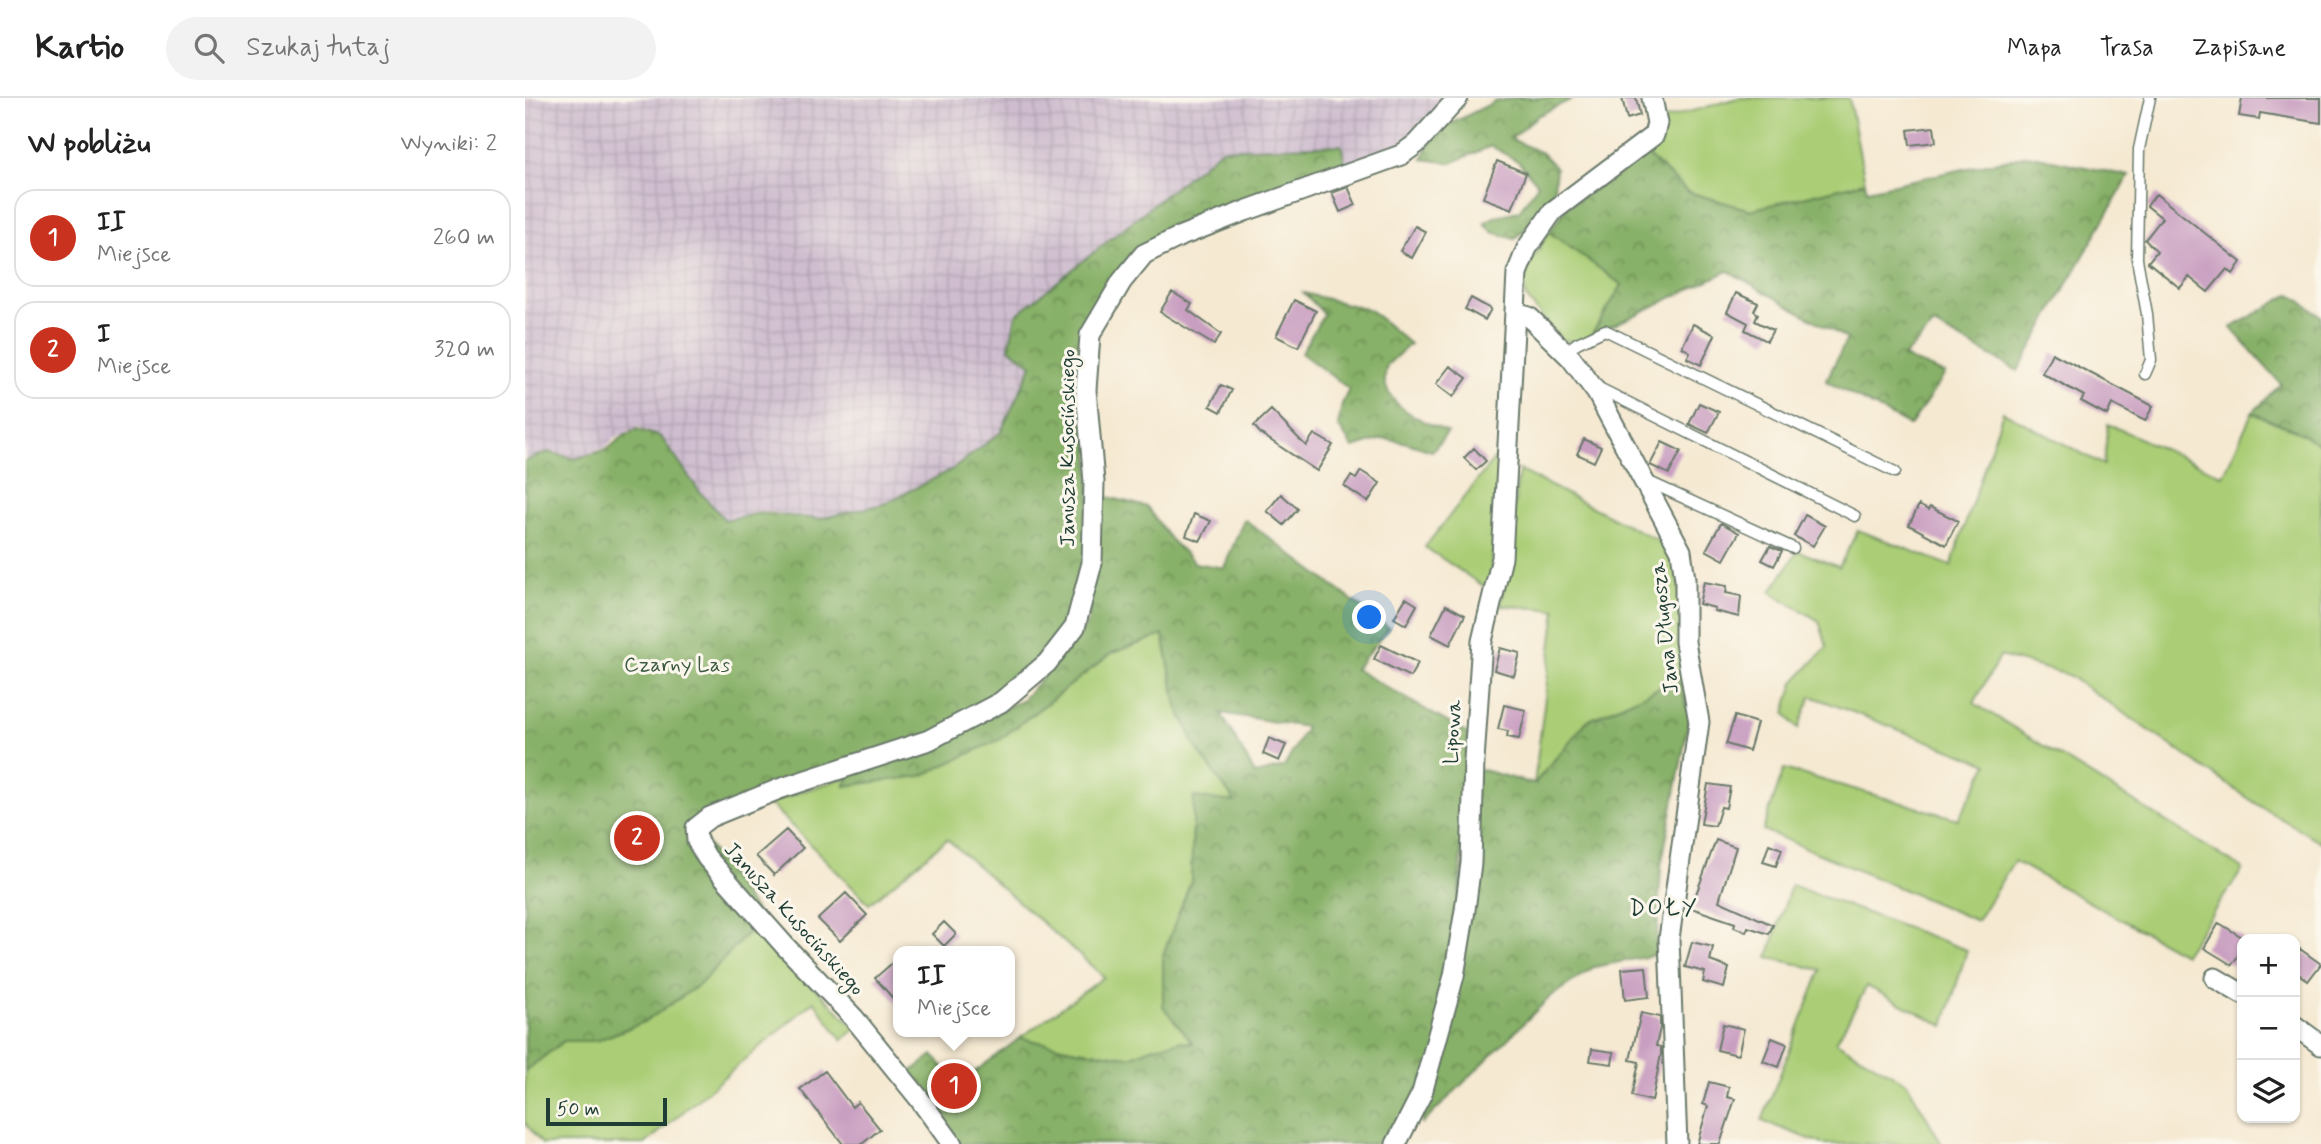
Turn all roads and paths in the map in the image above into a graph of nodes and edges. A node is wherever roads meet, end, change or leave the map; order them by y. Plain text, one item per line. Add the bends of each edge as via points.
1 (1458, 98) edge
2 (1652, 98) edge
3 (2150, 98) edge
4 (1515, 313) junction
5 (1565, 352) junction
6 (2145, 374) dead end
7 (1590, 384) junction
8 (1895, 472) dead end
9 (1644, 480) junction
10 (1855, 516) dead end
11 (1793, 548) dead end
12 (2215, 978) dead end
13 (2237, 991) edge
14 (2300, 1030) edge
15 (2321, 1045) edge
16 (952, 1144) edge
17 (1397, 1144) edge
18 (1677, 1144) edge

1 - 16 street, Janusza Kusocińskiego via 1401,155 1181,236 1145,254 1122,281 1090,335 1086,390 1094,482 1091,563 1075,627 1047,663 1001,702 929,740 779,789 711,817 696,828 697,841 707,858 854,1018
2 - 4 street via 1657,122 1654,135 1553,211 1527,248 1517,273
3 - 6 lane via 2139,149 2137,259 2151,359
4 - 5 street, Jana Długosza via 1529,317
4 - 17 street, Lipowa via 1501,558 1482,641 1465,910 1454,976 1422,1093
5 - 7 street, Jana Długosza
5 - 8 lane via 1605,330
7 - 9 street, Jana Długosza
7 - 10 lane
9 - 11 lane
9 - 18 street, Jana Długosza via 1681,551 1685,642 1699,722 1669,939
12 - 13 street
14 - 15 street

